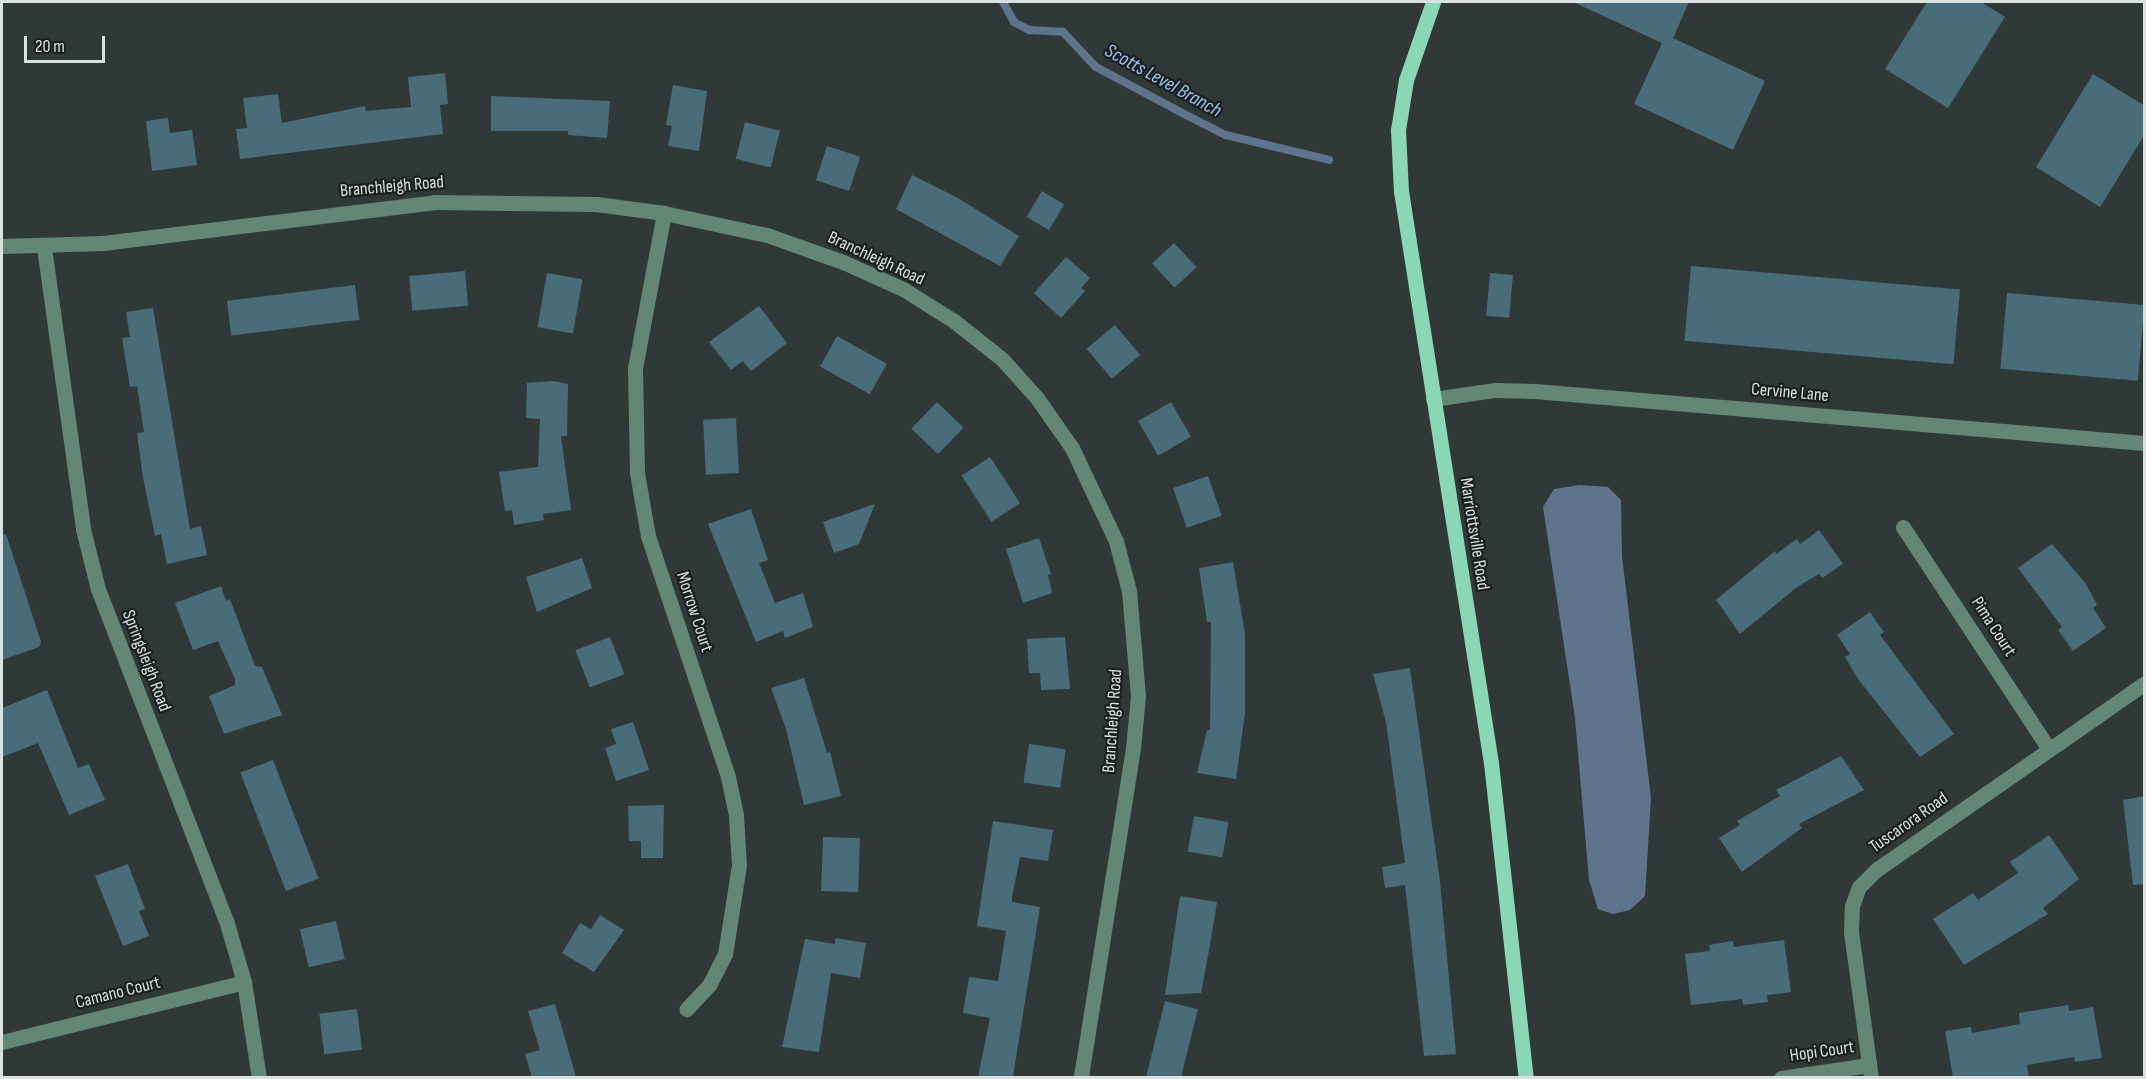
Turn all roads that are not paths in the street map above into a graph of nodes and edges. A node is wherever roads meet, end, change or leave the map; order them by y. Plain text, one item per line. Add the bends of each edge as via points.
1 (1433, 2) edge
2 (664, 213) junction
3 (2, 246) edge
4 (44, 247) junction
5 (1433, 399) junction
6 (2145, 443) edge
7 (1904, 527) dead end
8 (2145, 684) edge
9 (2049, 749) junction
10 (244, 982) junction
11 (687, 1009) dead end
12 (2, 1042) edge
13 (1870, 1071) edge
14 (259, 1077) edge
15 (1081, 1077) edge
16 (1526, 1077) edge
17 (1781, 1077) edge

1 - 5 main road, Marriottsville Road via 1406,80 1398,130 1401,191
2 - 4 street, Branchleigh Road via 596,204 435,202
2 - 11 street, Morrow Court via 635,368 637,473 648,536 728,777 736,815 739,865 725,954 709,985
2 - 15 street, Branchleigh Road via 767,236 843,262 903,289 954,321 1002,359 1037,398 1072,448 1097,495 1116,541 1129,591 1138,696
3 - 4 street, Branchleigh Road
4 - 10 street, Springsleigh Road via 83,529 98,589 226,920
5 - 6 street, Cervine Lane via 1495,390 1535,391
5 - 16 main road, Marriottsville Road via 1491,763
7 - 9 street, Pima Court
8 - 9 street, Tuscarora Road
9 - 13 street, Tuscarora Road via 1876,870 1859,887 1852,906 1851,932
10 - 12 street, Camano Court
10 - 14 street, Springsleigh Road
13 - 17 street, Hopi Court

